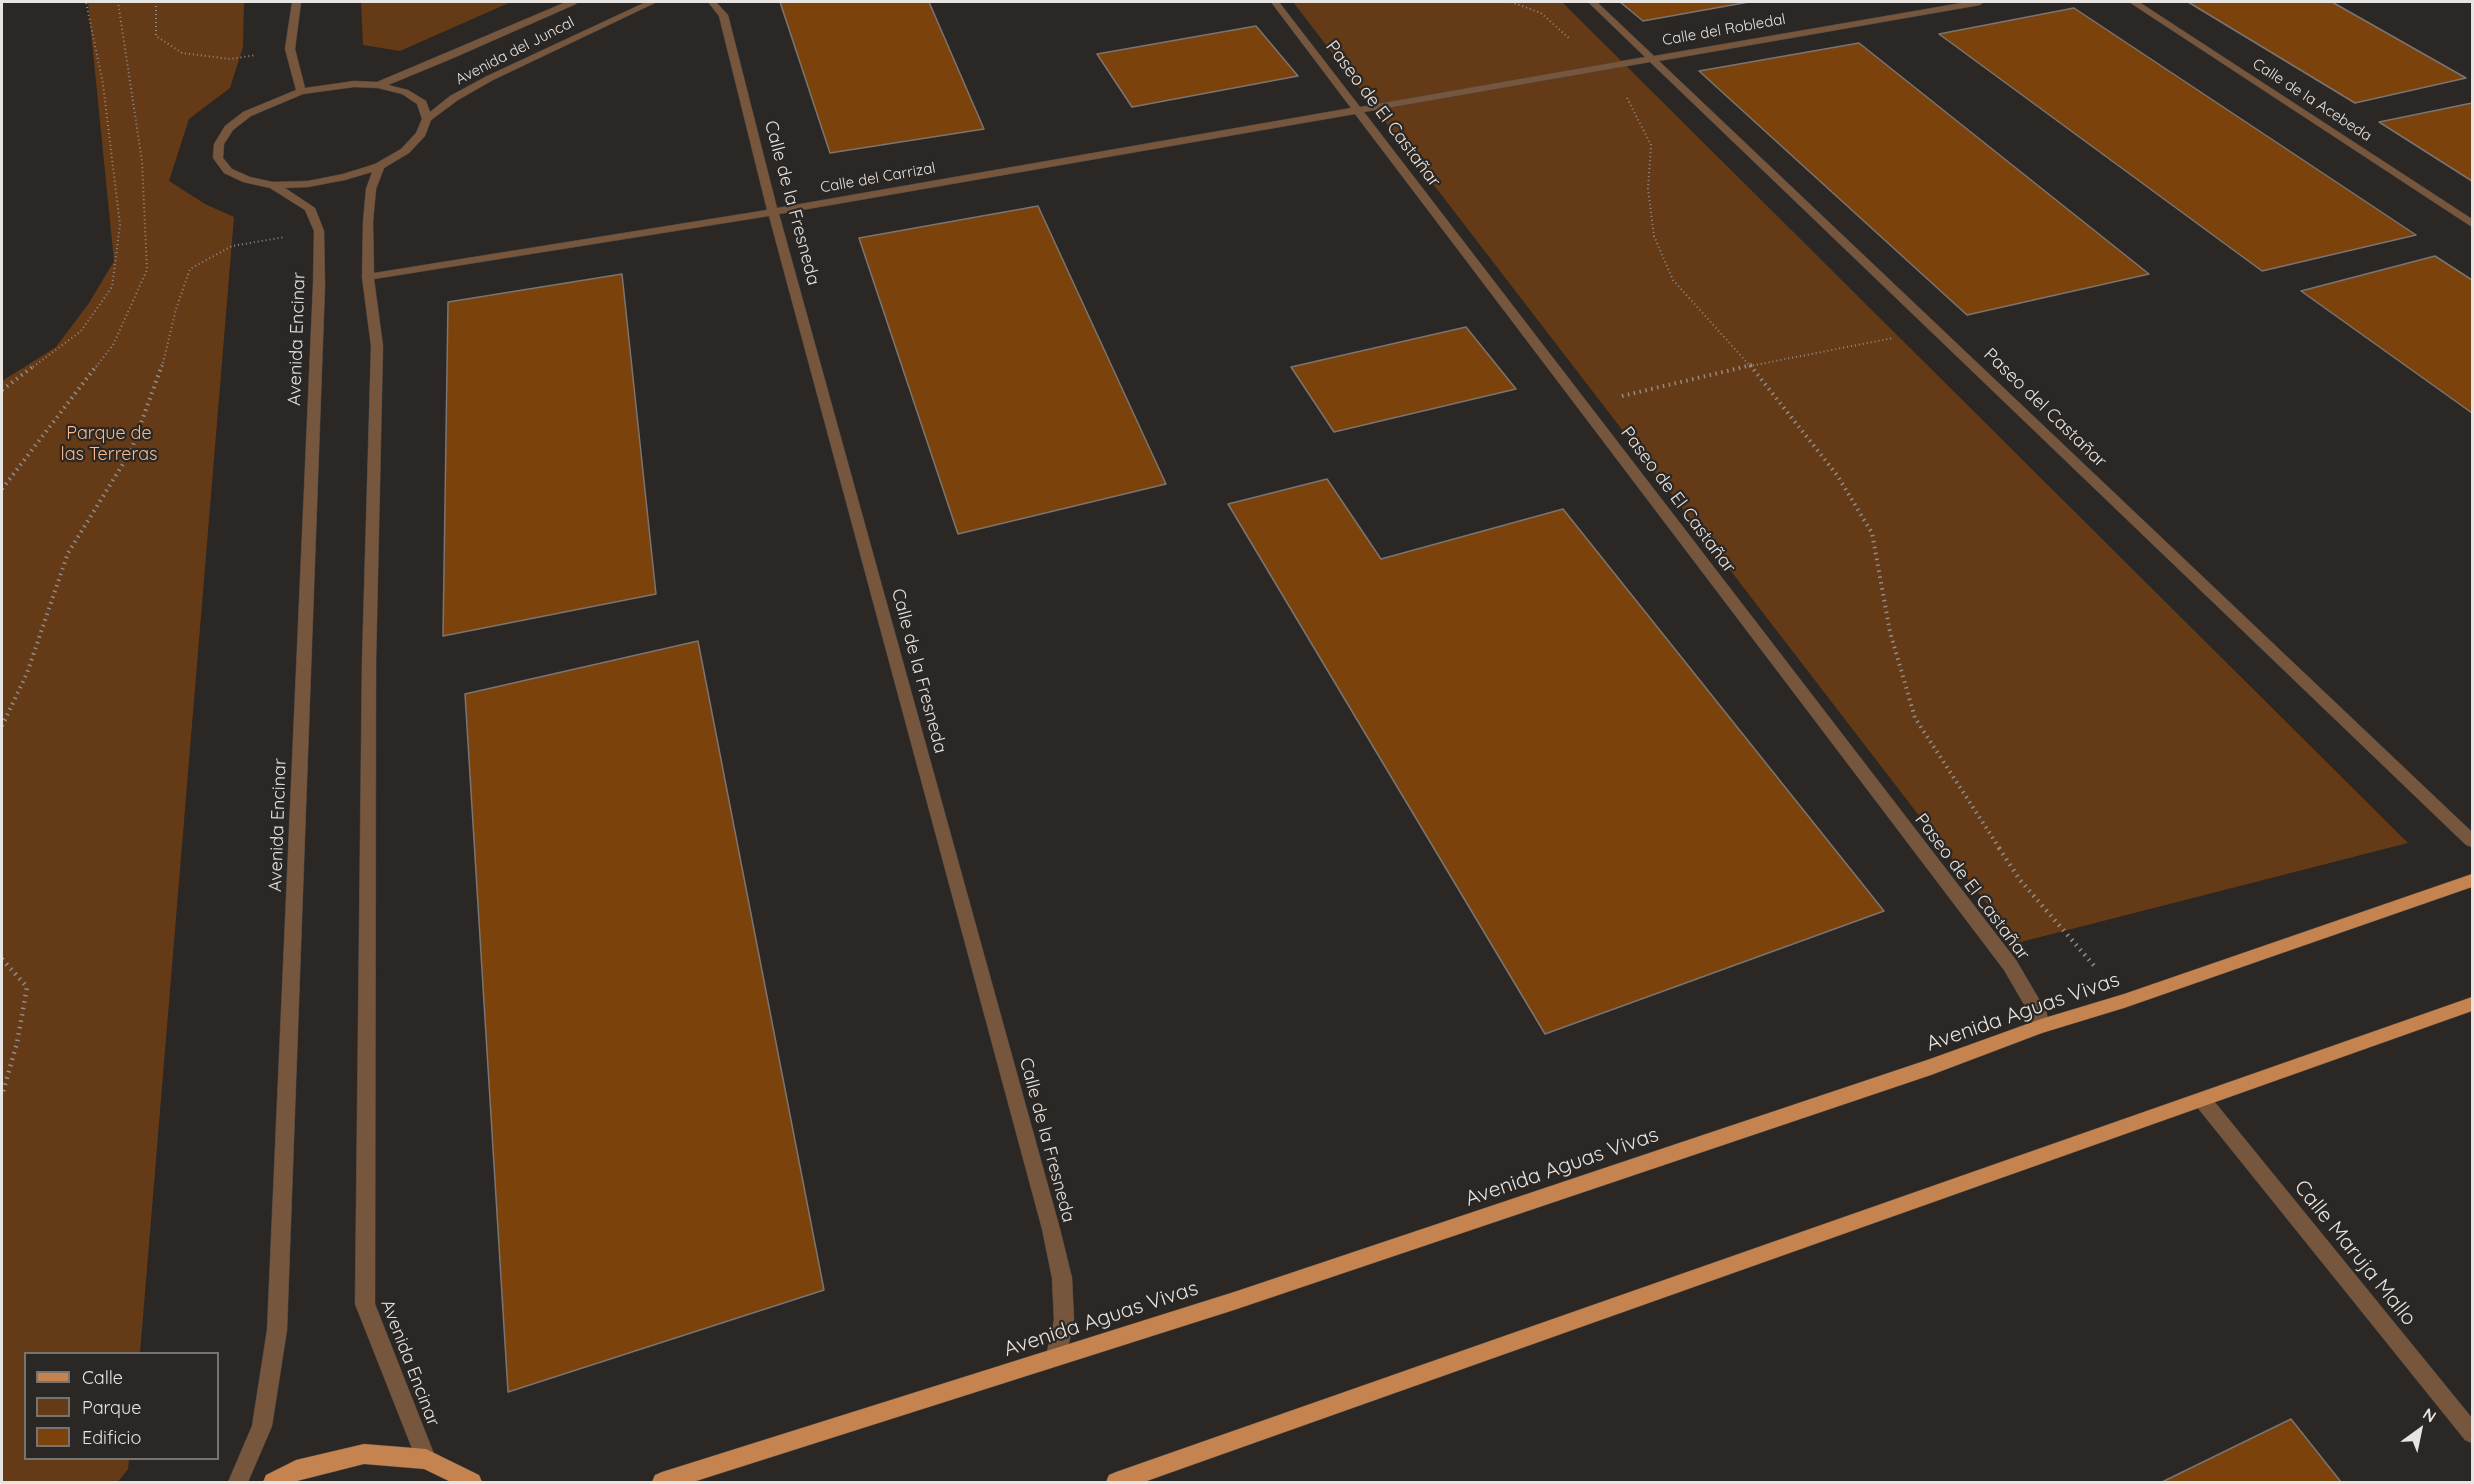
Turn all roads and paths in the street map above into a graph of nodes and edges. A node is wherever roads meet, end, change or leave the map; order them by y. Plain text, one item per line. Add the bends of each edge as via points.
1 (87, 2) edge
2 (118, 2) edge
3 (156, 2) edge
4 (296, 2) edge
5 (573, 2) edge
6 (651, 2) edge
7 (712, 2) edge
8 (1275, 2) edge
9 (1511, 2) edge
10 (1592, 2) edge
11 (1980, 2) edge
12 (2134, 2) edge
13 (290, 49) junction
14 (1651, 58) junction
15 (1600, 67) junction
16 (378, 85) junction
17 (301, 92) junction
18 (1357, 111) junction
19 (427, 119) junction
20 (379, 166) junction
21 (273, 184) junction
22 (773, 212) junction
23 (2472, 224) edge
24 (319, 231) junction
25 (368, 277) junction
26 (1936, 330) junction
27 (1749, 366) junction
28 (2, 390) edge
29 (1583, 406) junction
30 (2, 489) edge
31 (2, 726) edge
32 (2472, 841) edge
33 (2472, 881) edge
34 (2, 959) edge
35 (2124, 1001) junction
36 (2472, 1005) edge
37 (2042, 1026) junction
38 (2, 1095) edge
39 (2203, 1101) junction
40 (1056, 1356) junction
41 (2472, 1433) edge
42 (426, 1459) junction
43 (238, 1482) edge
44 (273, 1482) edge
45 (472, 1482) edge
46 (662, 1482) edge
47 (1116, 1482) edge

1 - 28 path via 103,84 120,225 112,287 81,331
2 - 30 path via 142,161 147,270 113,345
3 - 13 path via 156,36 182,52 230,59
4 - 13 street
5 - 16 street, Avenida del Juncal
6 - 19 street, Avenida del Juncal via 490,78
7 - 22 street, Calle de la Fresneda via 723,15
8 - 18 street, Paseo de El Castañar
9 - 15 path via 1541,13
10 - 14 street, Paseo del Castañar
11 - 14 street, Calle del Robledal
12 - 23 street, Calle de la Acebeda
13 - 17 street
14 - 15 street, Calle del Robledal
14 - 26 street, Paseo del Castañar
15 - 18 street, Calle del Carrizal
15 - 27 path via 1631,103 1651,145 1647,189 1654,236 1673,280
16 - 17 street via 354,84
16 - 19 street via 405,92 422,103
17 - 21 street via 247,114 229,128 219,144 218,158 228,171 247,180
18 - 22 street, Calle del Carrizal
18 - 29 street, Paseo de El Castañar
19 - 20 street via 421,134 405,151
20 - 21 street via 308,184
20 - 25 street, Avenida Encinar via 371,189
21 - 24 street, Avenida Encinar via 310,208
22 - 25 street, Calle del Carrizal
22 - 40 street, Calle de la Fresneda via 1052,1229 1062,1278 1064,1320
24 - 31 path via 232,246 190,269 159,375 131,451 68,553 27,673
24 - 43 street, Avenida Encinar via 277,1330 261,1426
25 - 42 street, Avenida Encinar via 376,346 364,1304
26 - 27 path
26 - 32 street, Paseo del Castañar
27 - 29 path
27 - 35 path via 1837,475 1872,533 1890,632 1915,718 2020,880
29 - 37 street, Paseo de El Castañar via 2010,965
33 - 35 main road, Avenida Aguas Vivas
34 - 38 path via 27,987
35 - 37 main road, Avenida Aguas Vivas
36 - 39 main road
37 - 40 main road, Avenida Aguas Vivas via 1908,1075 1234,1301
39 - 41 street, Calle Maruja Mallo
39 - 47 main road
40 - 46 main road, Avenida Aguas Vivas
42 - 44 main road via 364,1454 296,1470
42 - 45 main road

